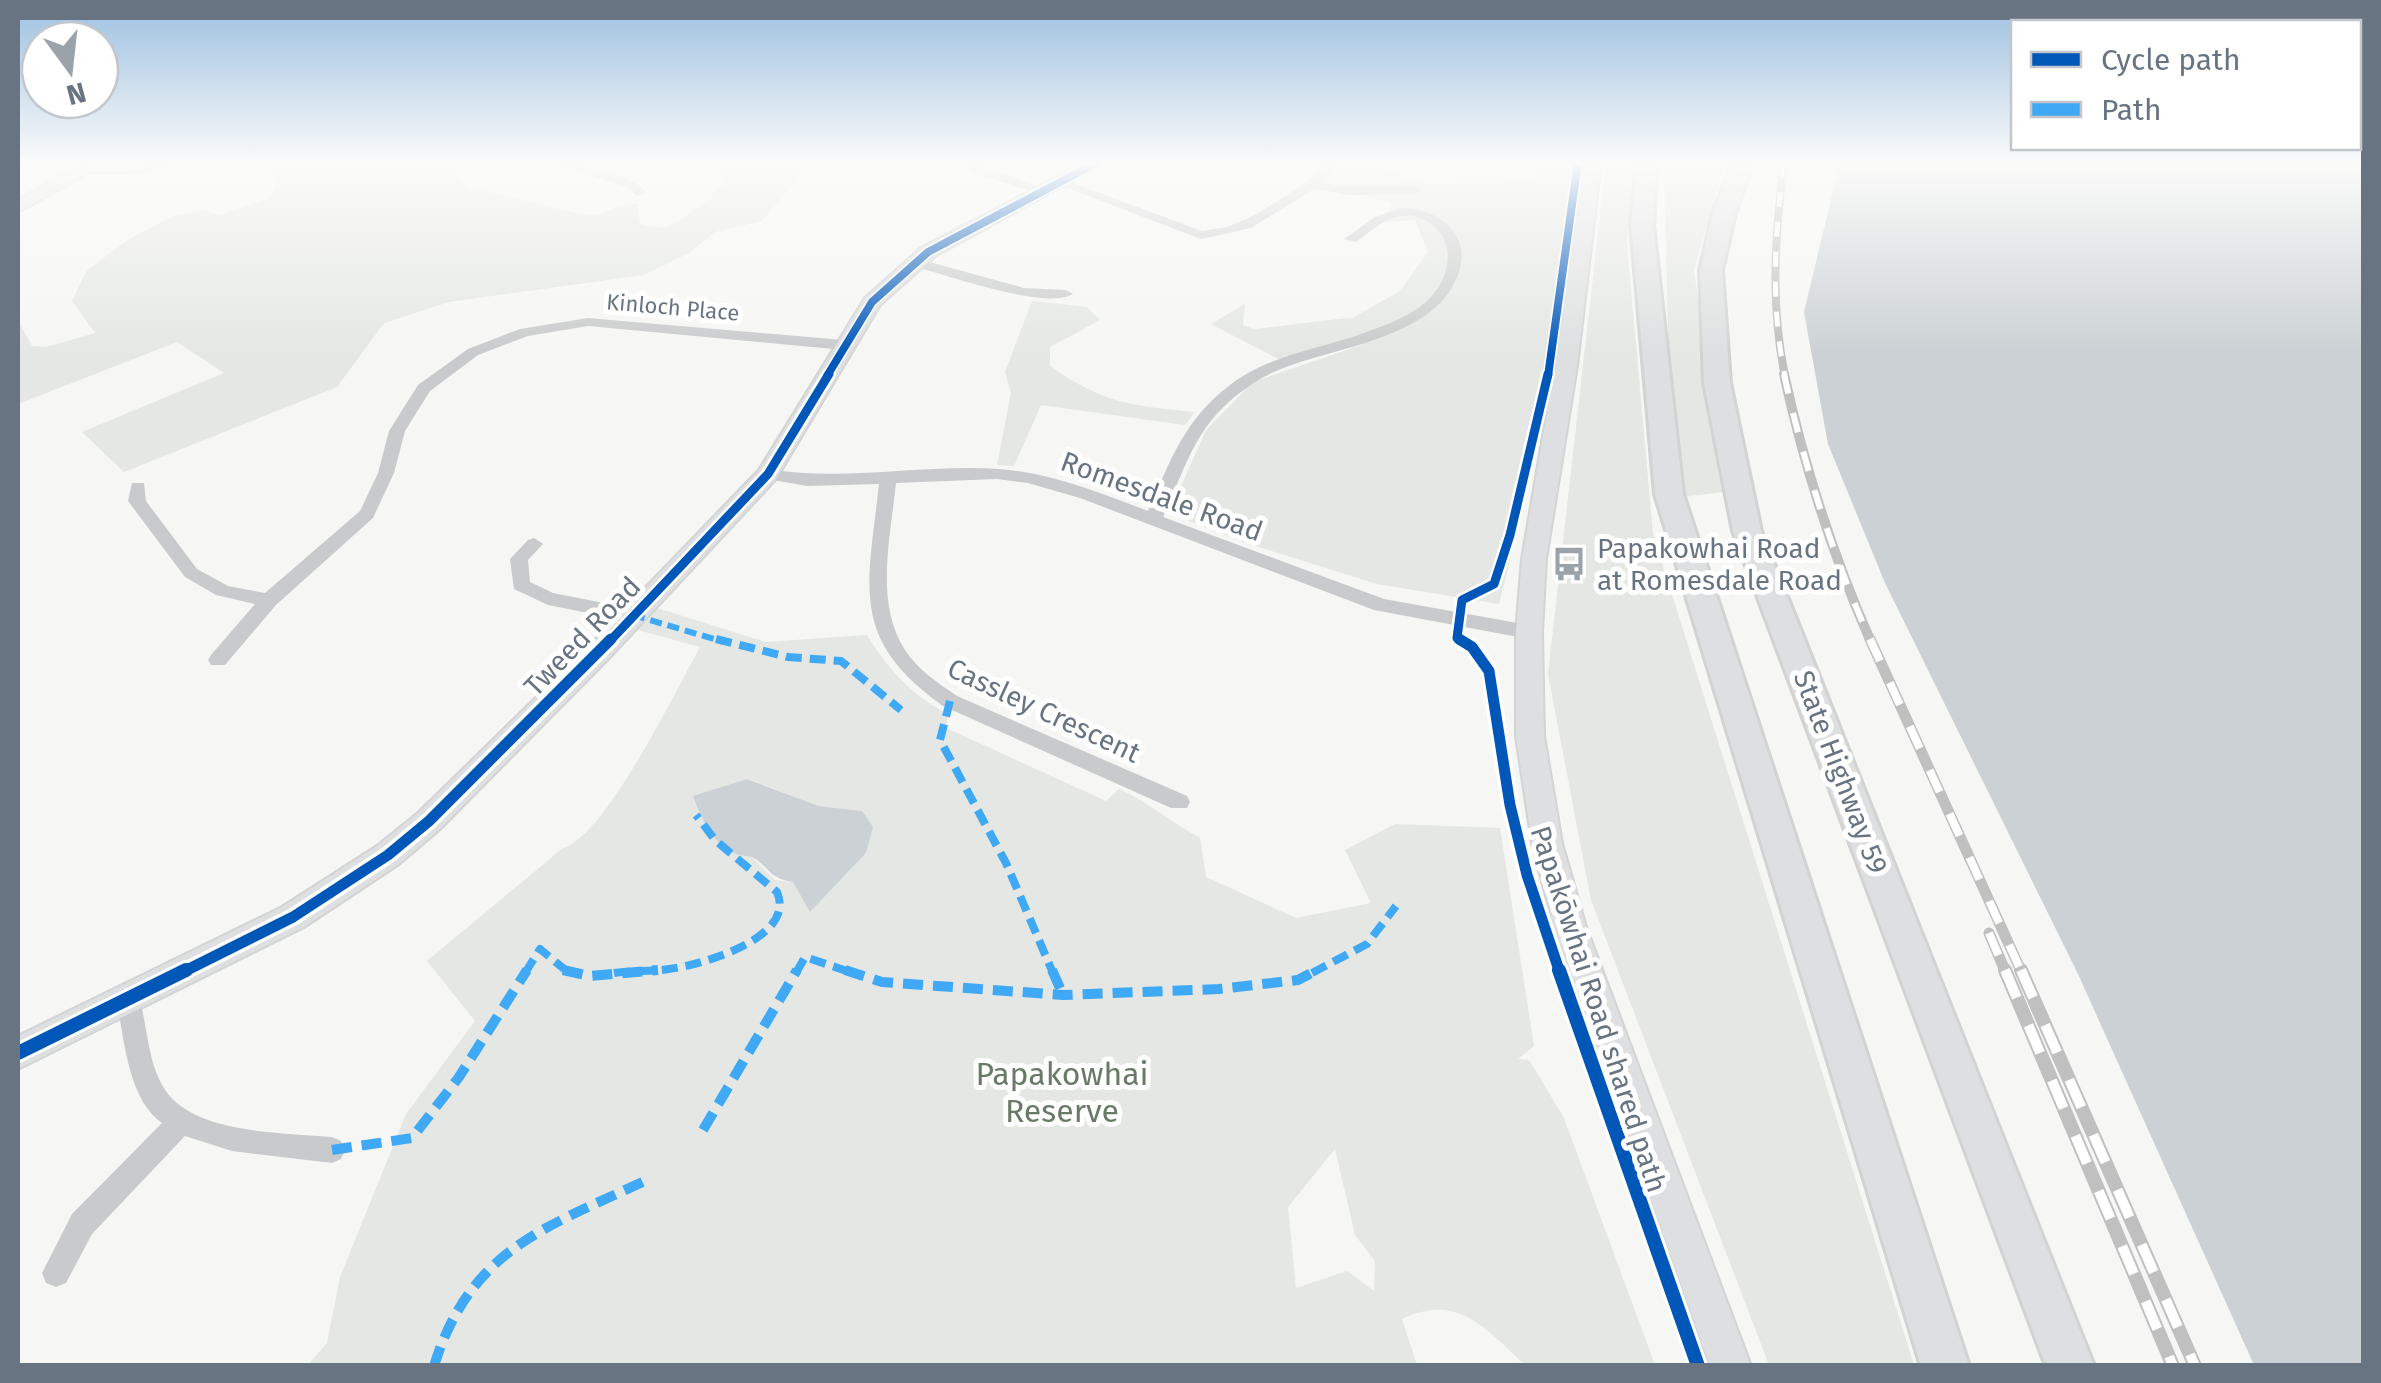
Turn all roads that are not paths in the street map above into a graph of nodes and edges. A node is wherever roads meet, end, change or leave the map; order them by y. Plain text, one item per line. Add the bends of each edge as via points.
1 (978, 227) edge
2 (1167, 227) edge
3 (1244, 227) edge
4 (1370, 227) edge
5 (1441, 227) edge
6 (1584, 227) edge
7 (1642, 227) edge
8 (1721, 227) edge
9 (1351, 238) dead end
10 (915, 262) junction
11 (1066, 294) dead end
12 (844, 344) junction
13 (768, 474) junction
14 (888, 478) junction
15 (138, 487) dead end
16 (1154, 519) junction
17 (534, 544) dead end
18 (268, 600) junction
19 (633, 615) junction
20 (1529, 632) junction
21 (218, 660) dead end
22 (1179, 802) dead end
23 (128, 1000) junction
24 (18, 1053) edge
25 (180, 1123) junction
26 (332, 1150) dead end
27 (56, 1273) dead end
28 (1731, 1366) edge
29 (1945, 1366) edge
30 (2070, 1366) edge

1 - 10 street, Tweed Road
2 - 3 street via 1201,235
4 - 9 street
5 - 16 street via 1453,240 1456,264 1447,287 1422,312 1378,334 1246,380 1196,426
6 - 20 street
7 - 29 main road via 1669,494
8 - 30 main road, State Highway 59 via 1711,270 1717,383 1748,531
10 - 11 street via 1023,292
10 - 12 street, Tweed Road via 872,302
12 - 13 street, Tweed Road
12 - 18 street, Kinloch Place via 588,322 525,332 473,352 424,388 397,431 367,514
13 - 14 street, Romesdale Road
13 - 19 street, Tweed Road
14 - 16 street, Romesdale Road via 1029,478
14 - 22 street, Cassley Crescent via 877,606 895,655 950,701
15 - 18 street via 137,501 191,573 223,591
16 - 20 street, Romesdale Road via 1381,605
17 - 19 street via 519,559 520,585 548,599
18 - 21 street, Kinloch Place
19 - 23 street, Tweed Road via 454,800 388,855 242,945
20 - 28 street via 1530,736 1546,842 1570,927
23 - 24 street, Tweed Road
23 - 25 street via 152,1095
25 - 26 street via 203,1133
25 - 27 street via 82,1224

